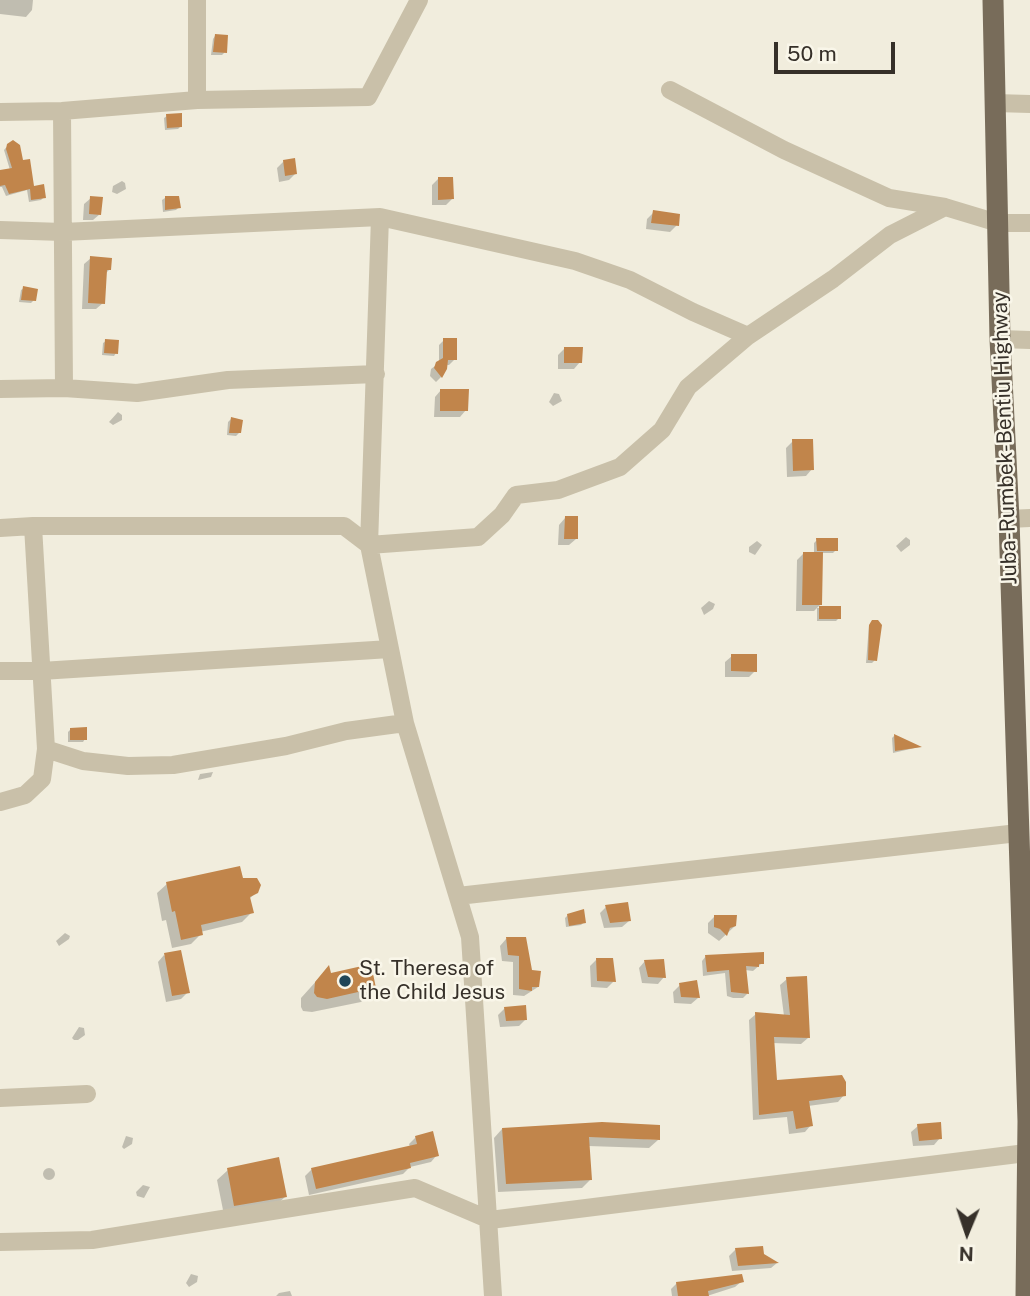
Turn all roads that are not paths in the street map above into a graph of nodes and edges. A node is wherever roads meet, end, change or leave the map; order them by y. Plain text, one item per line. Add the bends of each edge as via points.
1 (197, 0) edge
2 (419, 0) edge
3 (993, 0) edge
4 (670, 90) dead end
5 (197, 100) junction
6 (995, 103) junction
7 (1030, 104) edge
8 (62, 111) junction
9 (0, 112) edge
10 (945, 207) junction
11 (380, 217) junction
12 (998, 223) junction
13 (1030, 223) edge
14 (0, 229) edge
15 (63, 232) junction
16 (748, 335) junction
17 (1000, 339) junction
18 (1030, 340) edge
19 (376, 374) junction
20 (64, 388) junction
21 (0, 389) edge
22 (1020, 519) edge
23 (33, 526) junction
24 (0, 528) edge
25 (369, 545) junction
26 (390, 649) junction
27 (0, 671) edge
28 (41, 671) junction
29 (405, 723) junction
30 (46, 749) junction
31 (1023, 783) edge
32 (0, 802) edge
33 (1018, 833) junction
34 (458, 896) junction
35 (87, 1094) dead end
36 (0, 1098) edge
37 (1029, 1121) edge
38 (1026, 1153) junction
39 (490, 1220) junction
40 (0, 1242) edge
41 (1027, 1283) edge
42 (493, 1296) edge

1 - 5 street
2 - 5 street via 368,97
3 - 6 main road, Juba-Rumbek-Bentiu Highway
4 - 10 street via 783,150 890,198
5 - 8 street
6 - 7 street
6 - 12 main road, Juba-Rumbek-Bentiu Highway
8 - 9 street
8 - 15 street
10 - 12 street
10 - 16 street via 890,235
11 - 15 street
11 - 16 street via 575,261 630,280
11 - 19 street
12 - 13 street
12 - 17 main road, Juba-Rumbek-Bentiu Highway
14 - 15 street
15 - 20 street
16 - 25 street via 688,387 662,430 621,467 558,490 516,495 478,537
17 - 18 street
17 - 22 main road, Juba-Rumbek-Bentiu Highway
19 - 20 street via 228,380 137,393
19 - 25 street
20 - 21 street
22 - 31 main road, Juba-Rumbek-Bentiu Highway
23 - 24 street
23 - 25 street via 344,526
23 - 28 street
25 - 26 street
26 - 28 street
26 - 29 street
27 - 28 street
28 - 30 street
29 - 30 street via 173,765 83,761
29 - 34 street
30 - 32 street via 43,779 25,795
31 - 33 main road, Juba-Rumbek-Bentiu Highway
33 - 34 street
33 - 37 main road, Juba-Rumbek-Bentiu Highway
34 - 39 street via 470,937
35 - 36 street
37 - 38 main road, Juba-Rumbek-Bentiu Highway
38 - 39 street
38 - 41 main road, Juba-Rumbek-Bentiu Highway
39 - 40 street via 415,1188 92,1240
39 - 42 street

